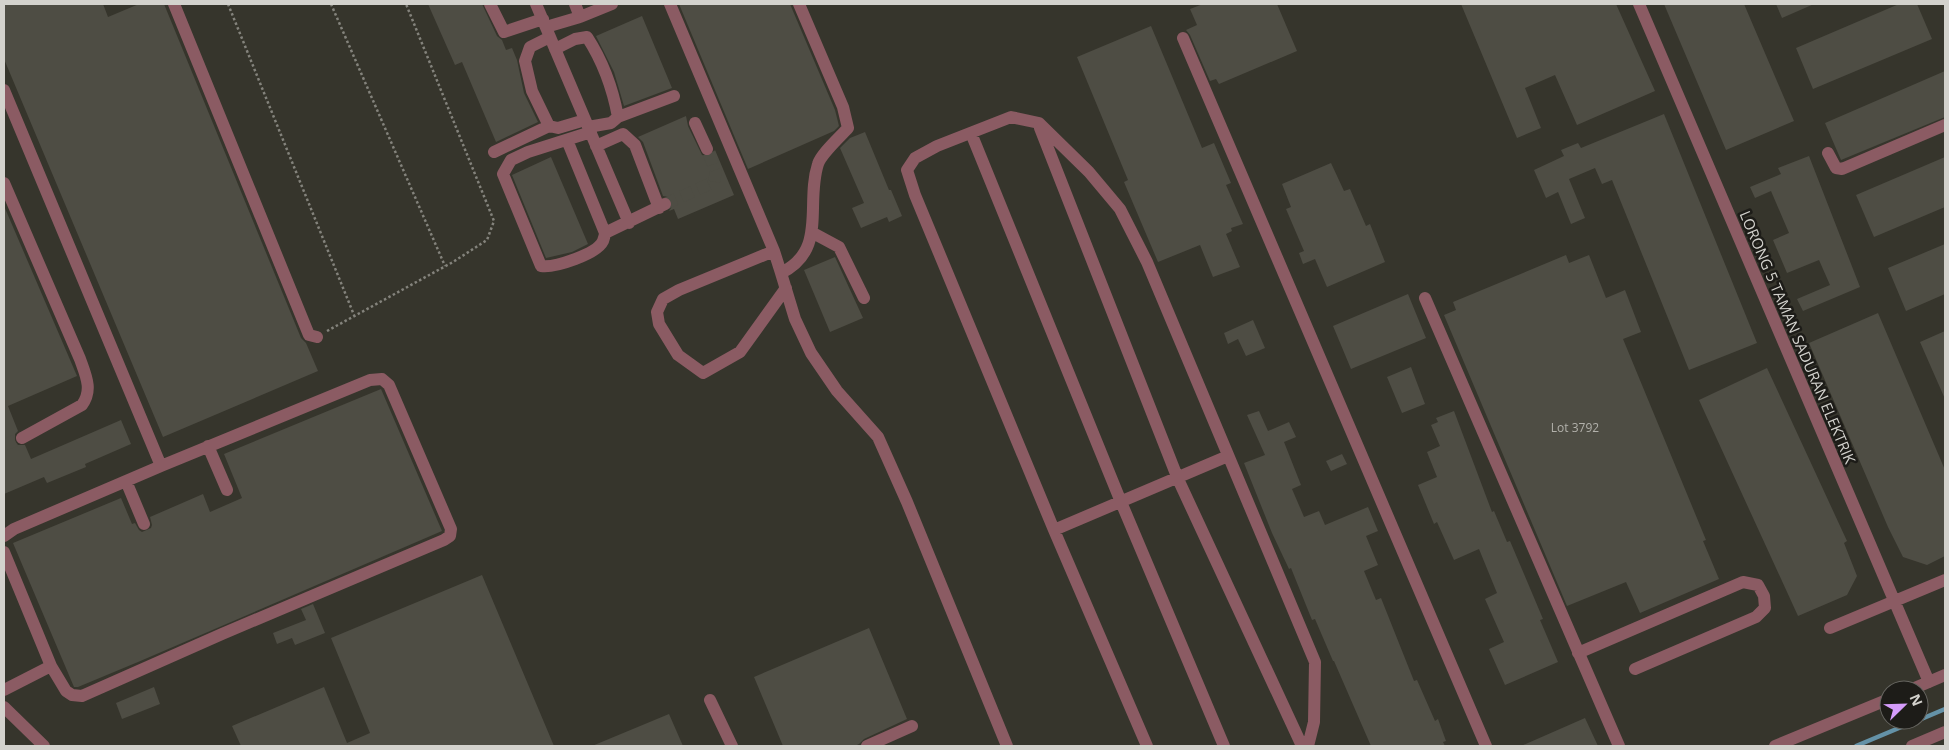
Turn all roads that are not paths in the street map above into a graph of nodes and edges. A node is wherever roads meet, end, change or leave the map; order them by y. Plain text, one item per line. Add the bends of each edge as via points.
1 (174, 4) edge
2 (490, 4) edge
3 (536, 4) edge
4 (574, 4) edge
5 (612, 4) edge
6 (670, 4) edge
7 (799, 4) edge
8 (1639, 4) edge
9 (580, 17) junction
10 (548, 33) junction
11 (1184, 38) dead end
12 (4, 90) edge
13 (674, 96) dead end
14 (618, 117) junction
15 (695, 123) dead end
16 (1038, 123) junction
17 (549, 126) junction
18 (1945, 126) edge
19 (588, 127) junction
20 (971, 133) junction
21 (567, 140) junction
22 (596, 146) junction
23 (707, 149) tunnel mouth
24 (494, 152) dead end
25 (1828, 153) dead end
26 (4, 184) edge
27 (629, 222) junction
28 (605, 233) junction
29 (813, 233) junction
30 (774, 251) junction
31 (781, 273) junction
32 (786, 288) junction
33 (864, 298) dead end
34 (1425, 298) dead end
35 (317, 336) road end
36 (22, 438) tunnel mouth
37 (208, 446) junction
38 (1228, 456) junction
39 (161, 466) junction
40 (1178, 479) junction
41 (126, 481) junction
42 (227, 490) dead end
43 (1121, 502) junction
44 (144, 524) dead end
45 (1054, 530) junction
46 (4, 536) edge
47 (4, 557) edge
48 (1945, 580) edge
49 (1893, 602) junction
50 (1830, 628) dead end
51 (1578, 653) junction
52 (51, 666) junction
53 (1635, 669) dead end
54 (1945, 675) edge
55 (1927, 680) edge
56 (1929, 682) edge
57 (4, 690) edge
58 (710, 700) dead end
59 (1879, 703) edge
60 (4, 707) edge
61 (912, 726) dead end
62 (1945, 732) edge
63 (44, 746) edge
64 (732, 746) edge
65 (867, 746) edge
66 (1007, 746) edge
67 (1147, 746) edge
68 (1224, 746) edge
69 (1302, 746) edge
70 (1308, 746) edge
71 (1486, 746) edge
72 (1619, 746) edge
73 (1775, 746) edge
74 (1912, 746) edge

1 - 35 street via 309,335
2 - 10 street via 504,32
3 - 10 street
4 - 9 street
5 - 9 street
6 - 30 street
7 - 29 street via 843,107 848,128 819,162 812,196
8 - 49 street, LORONG 5 TAMAN SADURAN ELEKTRIK
9 - 10 street
10 - 14 street via 575,39 587,37 614,97
10 - 17 street via 530,47 525,61 532,91
10 - 19 street
11 - 71 street
12 - 39 street
13 - 14 street
14 - 19 street via 611,123
15 - 23 street
16 - 20 street via 1011,117
16 - 38 street via 1120,209 1147,262
16 - 40 street
17 - 19 street
17 - 24 street
18 - 25 street via 1842,169 1836,168
19 - 21 street
19 - 22 street
20 - 43 street
20 - 45 street via 915,158 907,170
21 - 28 street
21 - 28 street via 511,160 503,174 541,266 550,267 590,252 603,242
22 - 27 street
22 - 27 street via 623,134 635,146 662,206
26 - 36 street via 80,359 88,388 88,396 82,405
27 - 28 street
29 - 31 street via 807,250 793,267
29 - 33 street via 839,247
30 - 31 street
30 - 32 street via 663,299 657,312 659,324 678,355 703,373 740,352
31 - 32 street
32 - 66 street via 794,319 811,352 837,392 878,438
34 - 51 street
37 - 39 street
37 - 42 street
37 - 52 street via 370,380 382,378 389,385 451,529 450,536 82,696 66,691
38 - 40 street
38 - 70 street via 1316,662 1314,722
39 - 41 street
40 - 43 street
40 - 69 street
41 - 44 street
41 - 46 street
43 - 45 street
43 - 68 street
45 - 67 street
47 - 52 street
48 - 49 street
49 - 50 street
49 - 55 street, LORONG 5 TAMAN SADURAN ELEKTRIK
51 - 53 street via 1743,582 1758,585 1764,596 1765,608 1756,617
51 - 72 street
52 - 57 street
54 - 56 street
58 - 64 street
59 - 73 street
60 - 63 street
61 - 65 street
62 - 74 street

